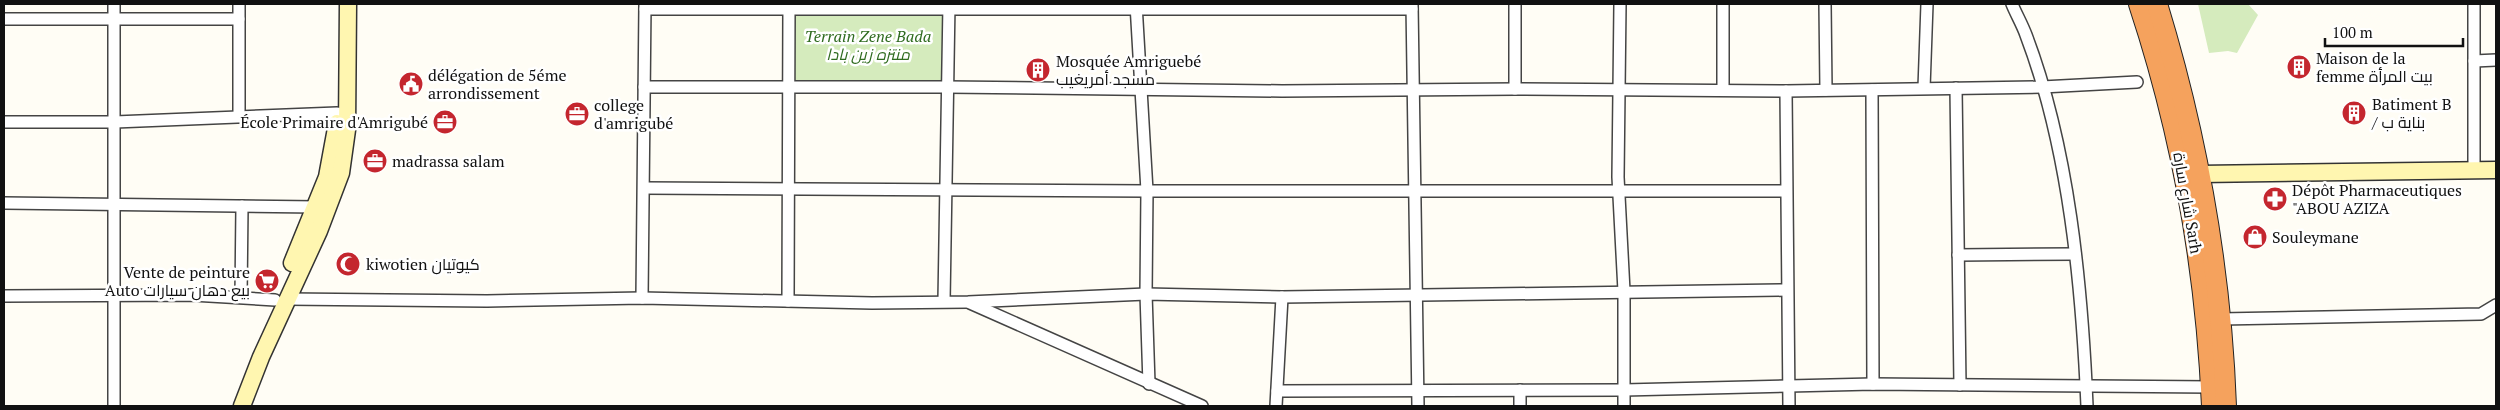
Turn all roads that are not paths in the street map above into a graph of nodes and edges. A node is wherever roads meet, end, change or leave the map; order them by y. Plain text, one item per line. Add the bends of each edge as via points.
1 (114, 4) edge
2 (239, 4) edge
3 (337, 4) edge
4 (348, 4) edge
5 (1515, 4) edge
6 (1620, 4) edge
7 (1723, 4) edge
8 (1825, 4) edge
9 (1927, 4) edge
10 (2012, 4) edge
11 (2139, 4) edge
12 (2157, 4) edge
13 (2474, 4) edge
14 (789, 6) edge
15 (949, 6) edge
16 (1136, 6) edge
17 (1412, 6) edge
18 (645, 7) edge
19 (4, 19) edge
20 (239, 19) junction
21 (114, 20) junction
22 (2496, 60) edge
23 (2474, 61) junction
24 (2137, 82) dead end
25 (644, 87) junction
26 (947, 87) junction
27 (2042, 87) junction
28 (789, 88) junction
29 (1924, 88) junction
30 (1956, 88) junction
31 (1515, 89) junction
32 (1414, 90) junction
33 (1619, 90) junction
34 (1723, 90) junction
35 (1826, 90) junction
36 (1872, 90) junction
37 (1140, 91) junction
38 (1786, 91) junction
39 (337, 113) junction
40 (239, 116) junction
41 (4, 122) edge
42 (115, 122) junction
43 (2496, 170) edge
44 (2474, 171) junction
45 (2200, 174) junction
46 (644, 188) junction
47 (790, 189) junction
48 (947, 190) junction
49 (1416, 190) junction
50 (1618, 190) junction
51 (1786, 191) junction
52 (1147, 192) junction
53 (4, 203) edge
54 (113, 205) junction
55 (242, 206) junction
56 (317, 206) junction
57 (2075, 254) junction
58 (1958, 255) junction
59 (1787, 290) junction
60 (1624, 291) junction
61 (113, 294) junction
62 (1146, 294) junction
63 (4, 296) edge
64 (1416, 296) junction
65 (241, 297) junction
66 (1282, 297) junction
67 (642, 298) junction
68 (281, 300) junction
69 (788, 301) junction
70 (944, 301) junction
71 (968, 302) junction
72 (2496, 305) edge
73 (2221, 319) junction
74 (1149, 384) junction
75 (1873, 384) junction
76 (2086, 384) junction
77 (1960, 385) junction
78 (1789, 387) junction
79 (1417, 390) junction
80 (1520, 390) junction
81 (1624, 390) junction
82 (1276, 391) junction
83 (2211, 397) edge
84 (114, 406) edge
85 (231, 406) edge
86 (242, 406) edge
87 (1202, 406) edge
88 (1276, 406) edge
89 (1418, 406) edge
90 (1520, 406) edge
91 (1624, 406) edge
92 (1789, 406) edge
93 (2087, 406) edge
94 (2226, 406) edge

1 - 21 street
2 - 20 street
3 - 39 street
4 - 68 street via 348,116 344,159 319,231
5 - 31 street
6 - 33 street
7 - 34 street
8 - 35 street
9 - 29 street
10 - 27 street via 2026,35
11 - 83 highway, شارع سارة Sarh via 2162,79 2189,201 2205,316
12 - 45 highway, شارع سارة Sarh via 2182,86
13 - 23 street
14 - 15 street
14 - 18 street
14 - 28 street
15 - 16 street
15 - 26 street
16 - 17 street
16 - 37 street
17 - 32 street
18 - 25 street
19 - 21 street
20 - 21 street
20 - 40 street
21 - 42 street
22 - 23 street
23 - 44 street
24 - 27 street
25 - 28 street
25 - 46 street
26 - 28 street
26 - 37 street
26 - 48 street
27 - 30 street
27 - 57 street via 2061,158
28 - 47 street
29 - 30 street
29 - 36 street
30 - 58 street
31 - 32 street
31 - 33 street
32 - 37 street
32 - 49 street
33 - 34 street
33 - 50 street
34 - 38 street
35 - 36 street
35 - 38 street
36 - 75 street
37 - 52 street
38 - 51 street
39 - 40 street
39 - 56 street via 332,163
40 - 42 street
41 - 42 street
42 - 54 street
43 - 44 street
44 - 45 street
45 - 73 highway, شارع سارة Sarh
46 - 47 street
46 - 67 street
47 - 48 street
47 - 69 street
48 - 52 street
48 - 70 street
49 - 50 street
49 - 52 street
49 - 64 street
50 - 51 street
50 - 60 street
51 - 59 street
52 - 62 street
53 - 54 street
54 - 55 street
54 - 61 street
55 - 56 street
55 - 65 street
56 - 68 street
57 - 58 street
57 - 76 street
58 - 77 street
59 - 60 street
59 - 78 street
60 - 64 street
60 - 81 street
61 - 63 street
61 - 65 street
61 - 84 street
62 - 66 street
62 - 71 street
62 - 74 street
64 - 66 street
64 - 79 street
65 - 68 street
66 - 82 street
67 - 68 street
67 - 69 street
68 - 85 street via 252,350
68 - 86 street
69 - 70 street
70 - 71 street
71 - 74 street
72 - 73 street via 2477,314
73 - 94 highway, شارع سارة Sarh
74 - 87 street
75 - 77 street
75 - 78 street
76 - 77 street
76 - 83 street
76 - 93 street
78 - 81 street
78 - 92 street
79 - 80 street
79 - 82 street
79 - 89 street
80 - 81 street
80 - 90 street
81 - 91 street
82 - 88 street

